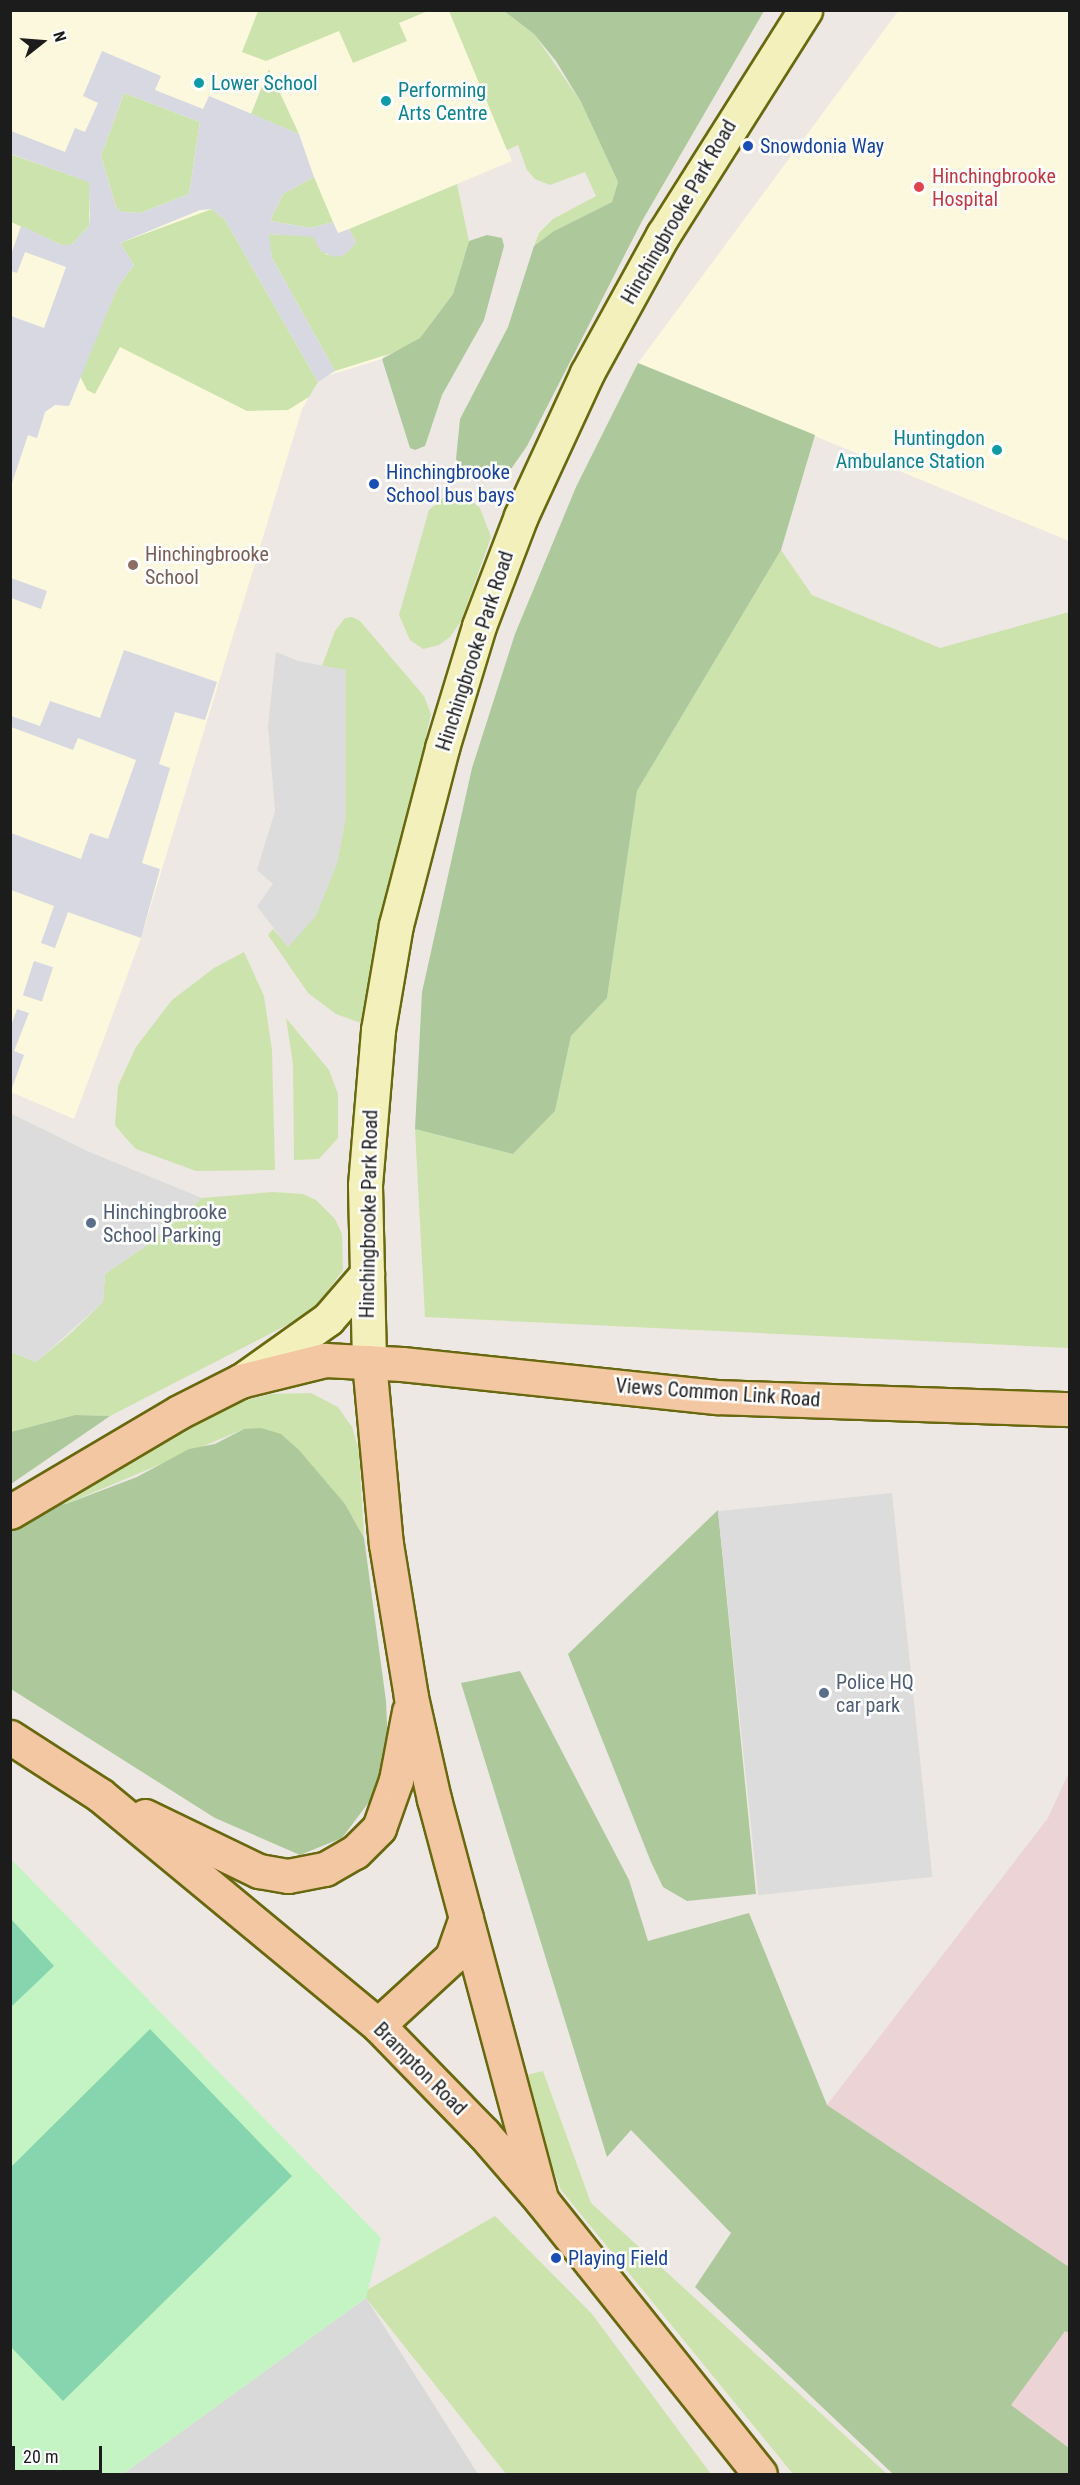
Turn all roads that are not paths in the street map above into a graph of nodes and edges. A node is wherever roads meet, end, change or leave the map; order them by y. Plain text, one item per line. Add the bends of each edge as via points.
1 (805, 10) edge
2 (367, 1274) junction
3 (369, 1362) junction
4 (240, 1381) junction
5 (1070, 1408) edge
6 (10, 1512) edge
7 (411, 1697) junction
8 (10, 1737) edge
9 (100, 1795) junction
10 (466, 1917) junction
11 (378, 2025) junction
12 (542, 2201) junction
13 (760, 2475) edge

1 - 2 street, Hinchingbrooke Park Road via 663,235 587,373 521,516 479,626 447,728 396,926 378,1030 367,1128
2 - 3 street, Hinchingbrooke Park Road
2 - 4 street via 328,1319
3 - 4 main road via 325,1360
3 - 5 main road, Views Common Link Road via 718,1397
3 - 7 main road, Hinchingbrooke Park Road via 386,1544
4 - 6 main road via 178,1412
7 - 9 main road via 396,1780 379,1828 355,1852 325,1869 288,1876 259,1871
7 - 10 main road
8 - 9 main road, Brampton Road
9 - 11 main road, Brampton Road
10 - 11 main road via 452,1957
10 - 12 main road
11 - 12 main road, Brampton Road via 484,2134
12 - 13 main road, Brampton Road

